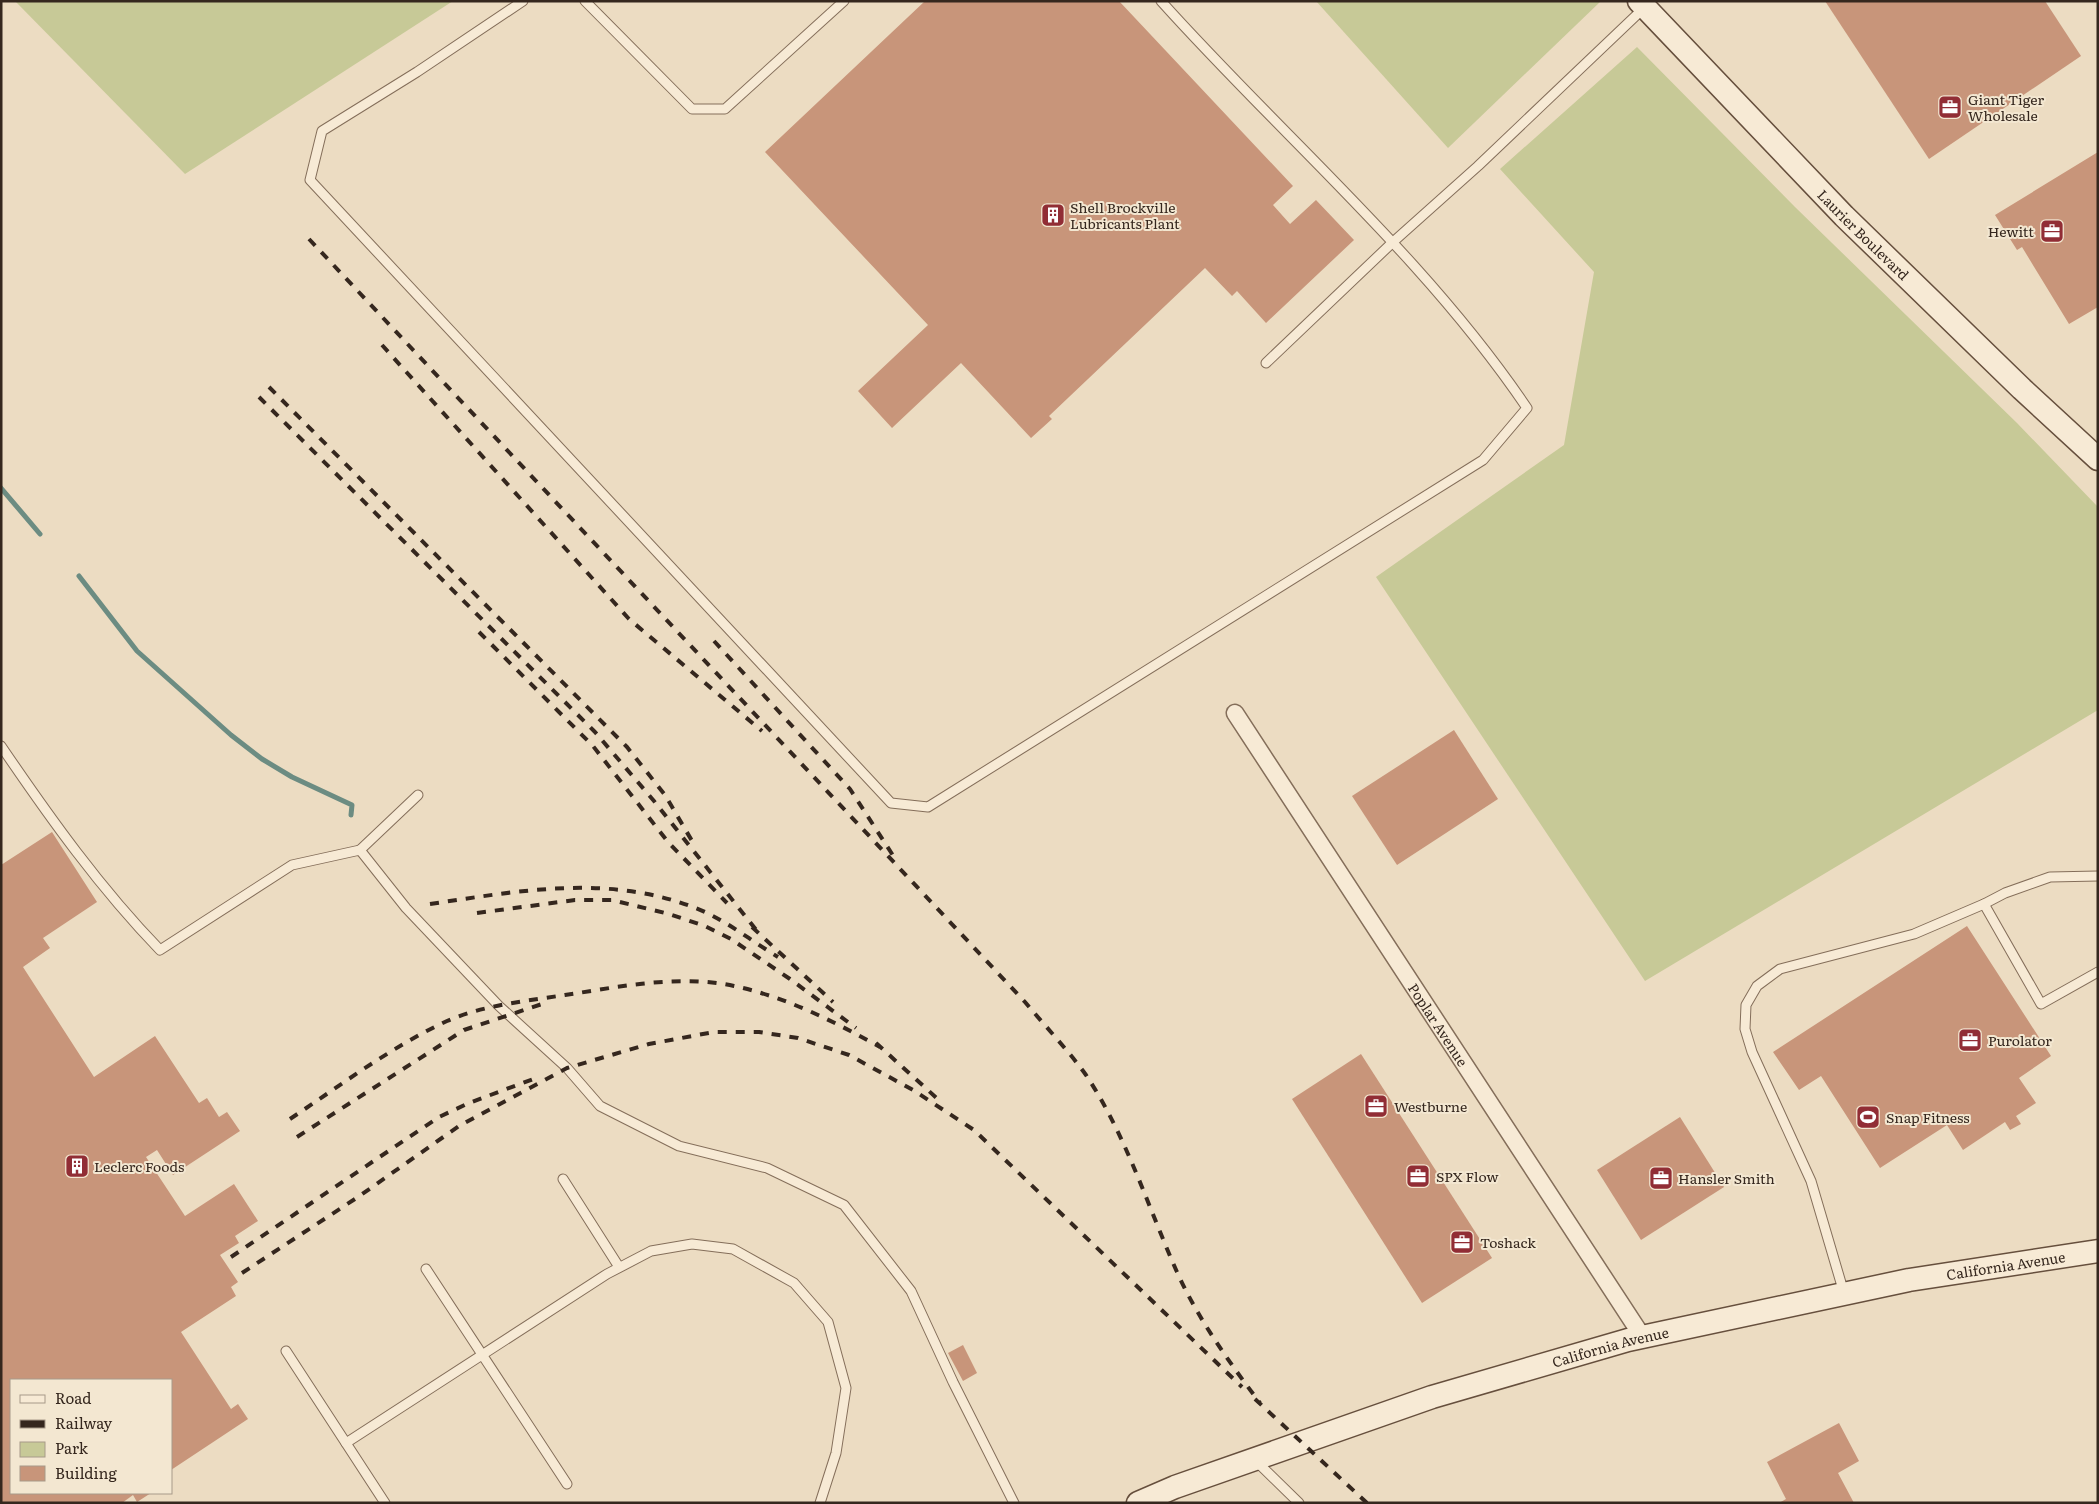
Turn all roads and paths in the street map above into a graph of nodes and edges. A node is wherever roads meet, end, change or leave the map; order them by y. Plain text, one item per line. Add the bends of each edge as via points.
1 (523, 1) edge
2 (585, 1) edge
3 (844, 1) edge
4 (1161, 1) edge
5 (1645, 3) edge
6 (1393, 242) junction
7 (1266, 362) dead end
8 (2098, 459) edge
9 (1235, 713) dead end
10 (1, 746) edge
11 (418, 795) dead end
12 (360, 850) junction
13 (2098, 876) edge
14 (1984, 904) junction
15 (2098, 972) edge
16 (563, 1179) dead end
17 (2098, 1252) edge
18 (619, 1267) junction
19 (426, 1269) dead end
20 (1844, 1294) junction
21 (1642, 1336) junction
22 (286, 1351) dead end
23 (482, 1354) junction
24 (346, 1442) junction
25 (1255, 1459) junction
26 (567, 1484) dead end
27 (385, 1503) edge
28 (820, 1503) edge
29 (1014, 1503) edge
30 (1138, 1503) edge
31 (1299, 1503) edge

1 - 6 lane via 322,131 310,180 891,803 928,808 1483,460 1527,408 1495,361
2 - 3 lane via 692,109 725,110
4 - 6 lane via 1217,64
5 - 6 lane via 1478,166
5 - 8 street, Laurier Boulevard via 1844,216
6 - 7 lane
9 - 21 street, Poplar Avenue
10 - 12 lane via 36,798 122,910 160,950 292,865
11 - 12 lane
12 - 29 lane via 406,908 600,1106 679,1146 767,1168 844,1205 911,1291
13 - 14 lane via 2050,877 2005,892
14 - 15 lane via 2041,1004
14 - 20 lane via 1914,934 1780,969 1757,986 1746,1005 1744,1029 1811,1181
16 - 18 lane
17 - 20 street, California Avenue via 1909,1280
18 - 23 lane
18 - 28 lane via 651,1251 692,1244 734,1249 794,1282 828,1322 846,1388 836,1452
19 - 23 lane
20 - 21 street, California Avenue
21 - 25 street, California Avenue via 1432,1397
22 - 24 lane
23 - 24 lane
23 - 26 lane
24 - 27 lane
25 - 30 street, California Avenue
25 - 31 lane

